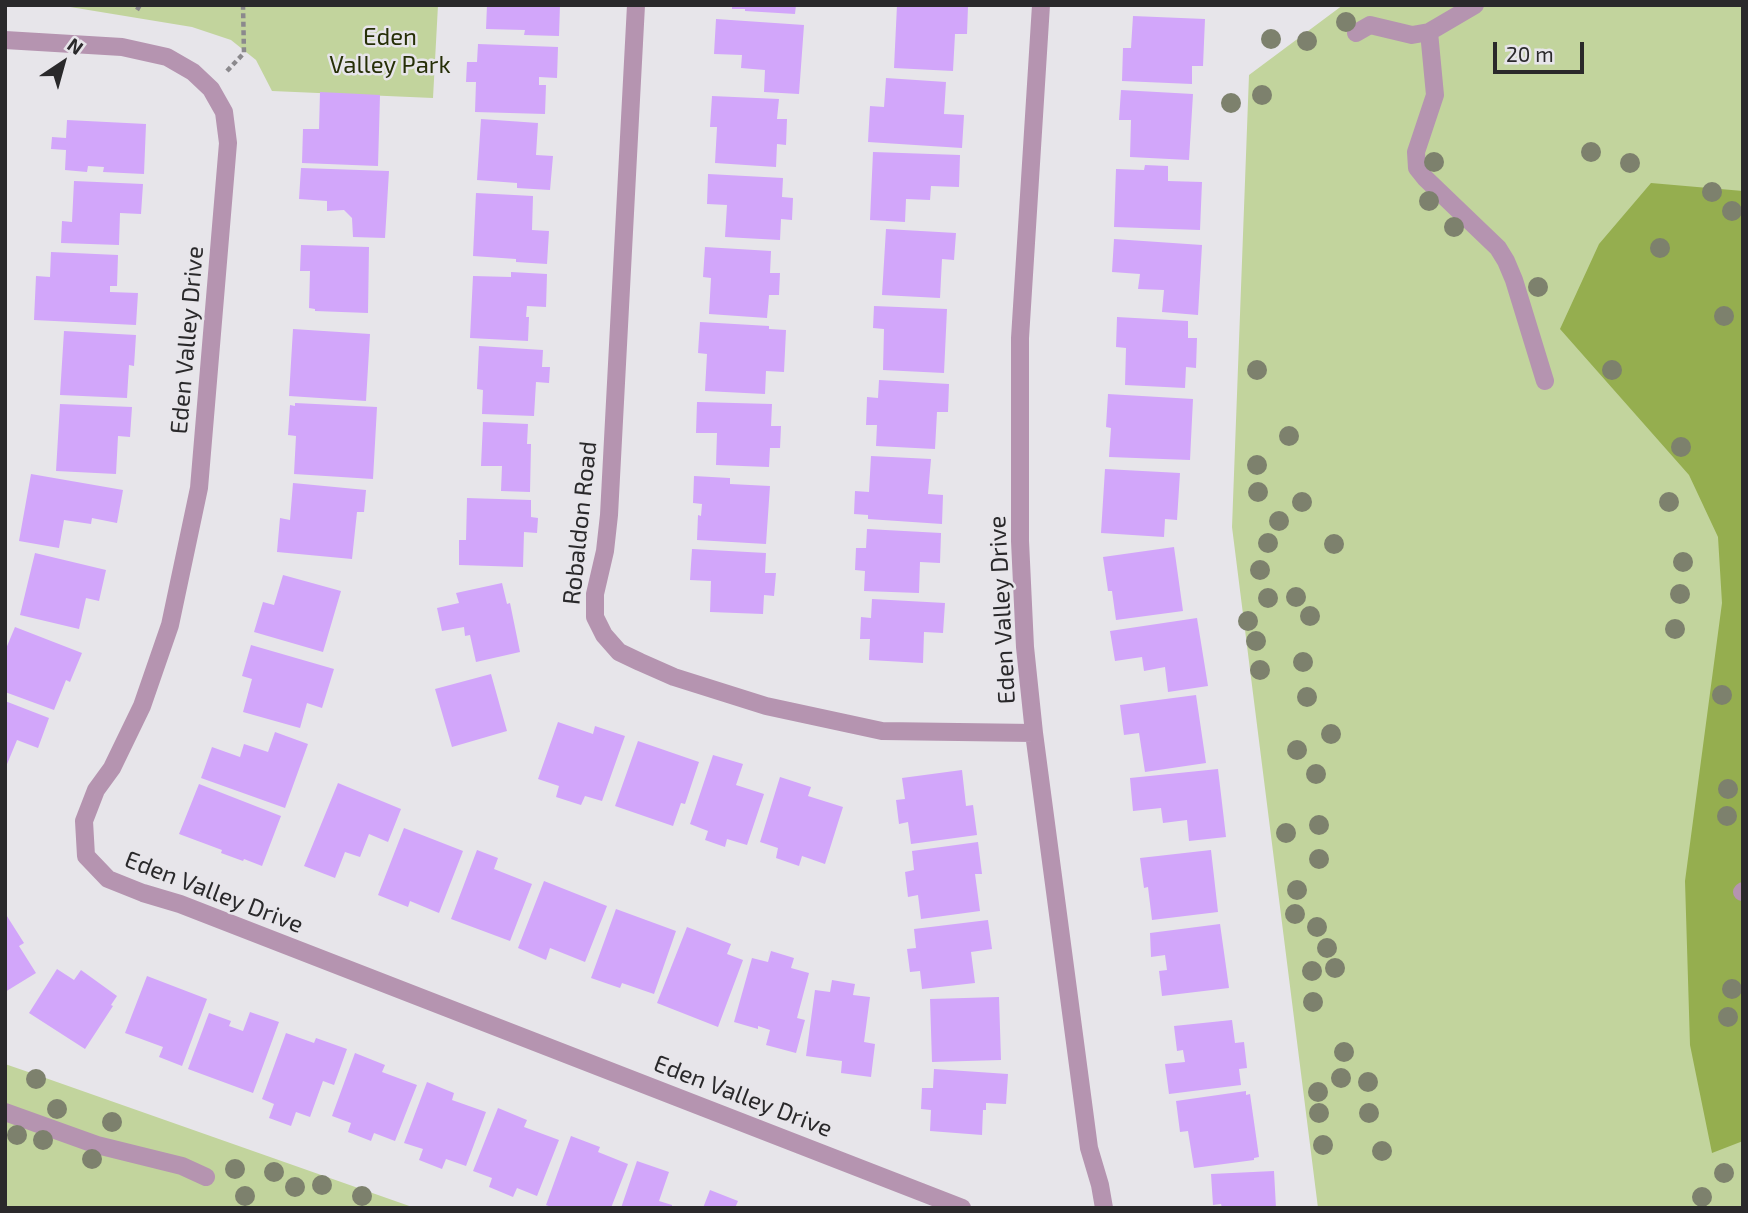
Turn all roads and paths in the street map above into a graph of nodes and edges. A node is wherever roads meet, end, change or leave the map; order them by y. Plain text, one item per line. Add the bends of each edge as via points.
1 (243, 5) edge
2 (636, 5) edge
3 (1041, 5) edge
4 (1475, 5) edge
5 (1429, 32) junction
6 (1356, 33) dead end
7 (5, 40) edge
8 (211, 89) junction
9 (1545, 381) dead end
10 (1034, 733) junction
11 (5, 1112) edge
12 (206, 1177) dead end
13 (962, 1208) edge
14 (1104, 1208) edge

1 - 8 path via 244,53
2 - 10 street, Robaldon Road via 609,515 594,617 619,652 674,677 766,706 882,732
3 - 10 street, Eden Valley Drive via 1020,338 1020,541
4 - 5 street
5 - 6 street via 1412,36 1370,25
5 - 9 street via 1435,95 1416,152 1417,168 1506,261
7 - 8 street, Eden Valley Drive via 139,50 167,57
8 - 13 street, Eden Valley Drive via 224,112 228,143 199,488 170,625 128,740 96,790 84,821 86,856 108,879
10 - 14 street, Eden Valley Drive via 1089,1148
11 - 12 street

